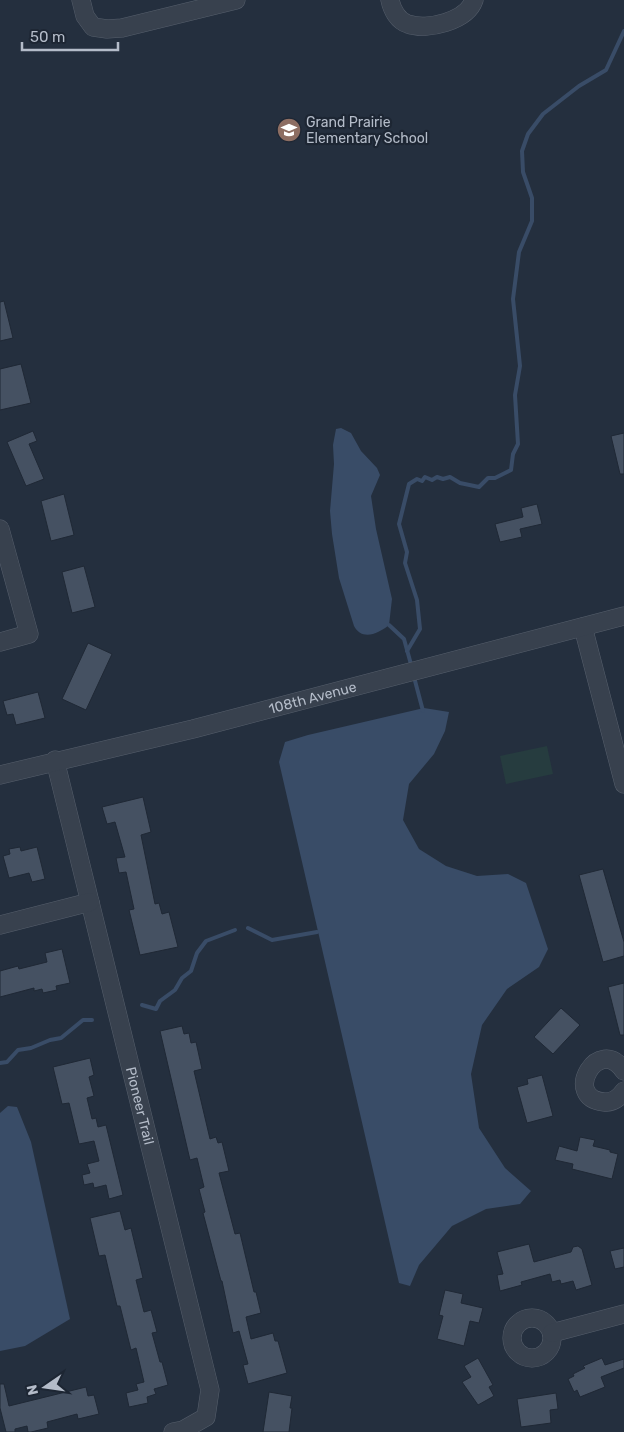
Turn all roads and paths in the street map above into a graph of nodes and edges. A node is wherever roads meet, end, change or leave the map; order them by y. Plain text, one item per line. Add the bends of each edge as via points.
1 (81, 0) edge
2 (236, 0) edge
3 (390, 0) edge
4 (474, 0) edge
5 (0, 529) edge
6 (624, 616) edge
7 (583, 627) junction
8 (0, 642) edge
9 (56, 760) junction
10 (0, 775) edge
11 (624, 784) edge
12 (90, 902) junction
13 (0, 925) edge
14 (624, 1071) edge
15 (624, 1092) edge
16 (624, 1314) edge
17 (552, 1333) dead end
18 (173, 1432) edge

1 - 2 street via 93,27 107,29
3 - 4 street via 398,17 407,24 418,26 432,26 457,18
5 - 8 street via 29,634
6 - 7 street, 108th Avenue
7 - 9 street, 108th Avenue via 193,729
7 - 11 street
9 - 10 street, 108th Avenue
9 - 12 street, Pioneer Trail
12 - 13 street
12 - 18 street, Pioneer Trail via 210,1390 206,1417
14 - 15 street via 611,1060 597,1062 588,1071 585,1084 590,1096 602,1102 616,1100
16 - 17 street

